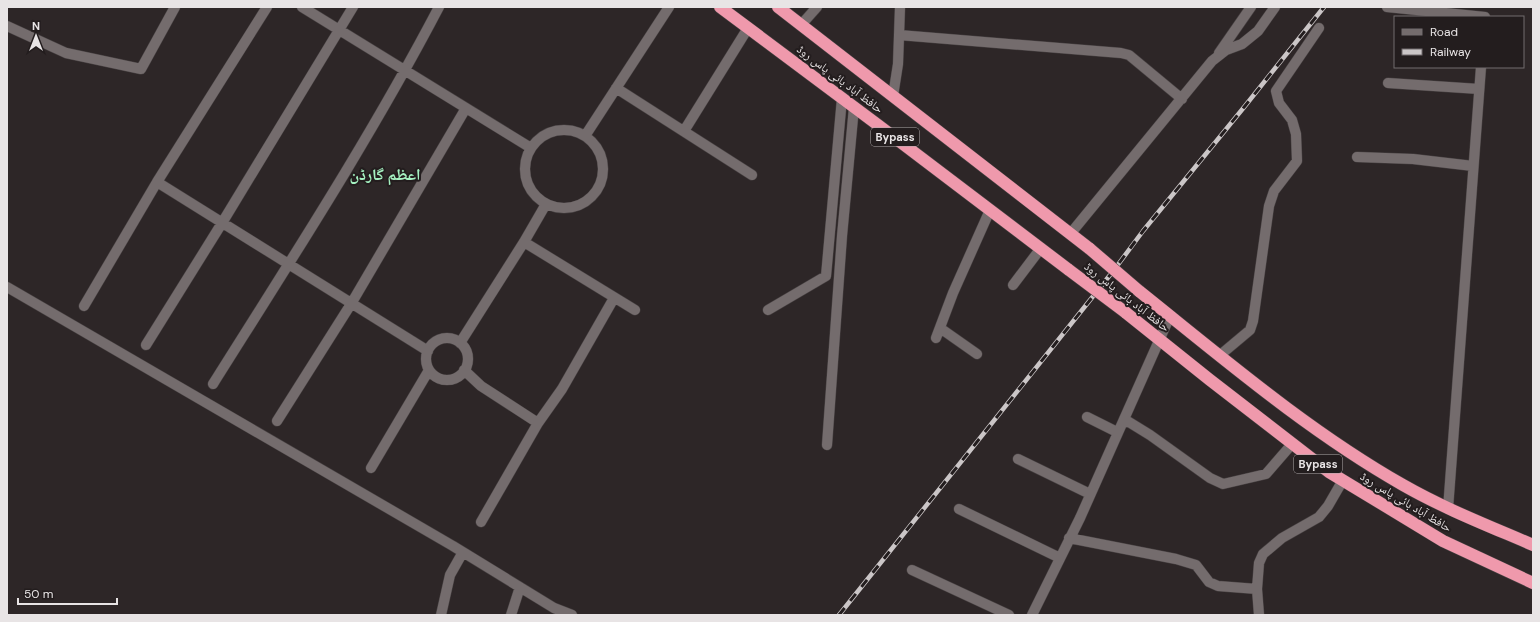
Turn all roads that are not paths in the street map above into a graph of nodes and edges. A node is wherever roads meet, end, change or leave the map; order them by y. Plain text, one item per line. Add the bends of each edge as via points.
1 (175, 7) edge
2 (267, 7) edge
3 (302, 7) edge
4 (353, 7) edge
5 (438, 7) edge
6 (669, 7) edge
7 (720, 7) edge
8 (778, 7) edge
9 (817, 7) edge
10 (900, 7) edge
11 (1251, 7) edge
12 (1275, 7) edge
13 (1387, 7) edge
14 (1485, 14) edge
15 (801, 25) junction
16 (7, 26) edge
17 (748, 28) junction
18 (1319, 28) dead end
19 (339, 30) junction
20 (899, 35) junction
21 (1212, 61) junction
22 (1481, 68) edge
23 (405, 71) junction
24 (1388, 83) dead end
25 (616, 88) junction
26 (1479, 88) junction
27 (893, 96) junction
28 (842, 98) junction
29 (1182, 99) junction
30 (854, 107) junction
31 (466, 108) junction
32 (684, 131) junction
33 (585, 136) junction
34 (531, 148) junction
35 (1357, 157) dead end
36 (1473, 166) junction
37 (752, 175) dead end
38 (157, 182) junction
39 (546, 204) junction
40 (990, 210) junction
41 (222, 223) junction
42 (1070, 233) junction
43 (524, 242) junction
44 (1041, 248) junction
45 (288, 265) junction
46 (1013, 285) dead end
47 (7, 287) edge
48 (614, 298) junction
49 (351, 304) junction
50 (84, 306) dead end
51 (634, 310) dead end
52 (768, 310) dead end
53 (1170, 316) junction
54 (940, 328) junction
55 (936, 338) dead end
56 (1160, 340) junction
57 (460, 343) junction
58 (146, 344) dead end
59 (428, 351) junction
60 (978, 354) dead end
61 (1219, 356) junction
62 (429, 370) junction
63 (464, 370) junction
64 (213, 384) dead end
65 (1087, 417) dead end
66 (1124, 419) junction
67 (277, 421) dead end
68 (538, 423) junction
69 (1118, 432) junction
70 (1292, 444) junction
71 (827, 445) dead end
72 (1018, 459) dead end
73 (371, 468) dead end
74 (1343, 480) junction
75 (1090, 494) junction
76 (959, 509) dead end
77 (1448, 509) junction
78 (481, 522) dead end
79 (1069, 538) junction
80 (1533, 545) edge
81 (463, 552) junction
82 (1060, 558) junction
83 (912, 570) dead end
84 (1533, 583) edge
85 (520, 587) junction
86 (1257, 589) junction
87 (441, 615) edge
88 (511, 615) edge
89 (572, 615) edge
90 (1009, 615) edge
91 (1032, 615) edge
92 (1259, 615) edge

1 - 16 street via 141,69 66,53
2 - 38 street
3 - 19 street
4 - 19 street
5 - 23 street
6 - 25 street
7 - 17 highway, حافظ آباد بائی پاس روڈ / Bypass
8 - 15 highway, حافظ آباد بائی پاس روڈ / Bypass
9 - 15 street
10 - 20 street
11 - 21 street
12 - 21 street via 1258,31 1242,44 1226,50
13 - 14 street
15 - 27 highway, حافظ آباد بائی پاس روڈ / Bypass
17 - 28 highway, حافظ آباد بائی پاس روڈ / Bypass
17 - 32 street
18 - 61 street via 1276,91 1279,103 1292,120 1296,134 1297,161 1274,192 1269,206 1250,330
19 - 23 street
19 - 41 street
20 - 27 street
20 - 29 street via 1121,53 1129,55
21 - 29 street
22 - 26 street
23 - 31 street
23 - 45 street
24 - 26 street
25 - 32 street
25 - 33 street
26 - 36 street
27 - 42 highway, حافظ آباد بائی پاس روڈ / Bypass
28 - 30 highway, حافظ آباد بائی پاس روڈ / Bypass
28 - 52 street via 826,276
29 - 42 street
30 - 40 highway, حافظ آباد بائی پاس روڈ / Bypass
30 - 71 street
31 - 34 street
31 - 49 street
32 - 37 street
33 - 34 street via 571,131 555,131 542,137
33 - 39 street via 596,147 602,161 602,176 596,190 586,201 572,207
34 - 39 street via 525,162 526,177 532,191
35 - 36 street via 1412,159
36 - 77 street
38 - 41 street
38 - 50 street
39 - 43 street
40 - 44 highway, حافظ آباد بائی پاس روڈ / Bypass
40 - 54 street
41 - 45 street
41 - 58 street
42 - 53 highway, حافظ آباد بائی پاس روڈ / Bypass, bridge
43 - 48 street
43 - 57 street
44 - 46 street
44 - 56 highway, حافظ آباد بائی پاس روڈ / Bypass, bridge
45 - 49 street
45 - 64 street
47 - 81 street
48 - 51 street
48 - 68 street via 562,389
49 - 59 street
49 - 67 street
53 - 56 street
53 - 61 highway, حافظ آباد بائی پاس روڈ / Bypass
54 - 55 street
54 - 60 street
56 - 66 street
56 - 70 highway, حافظ آباد بائی پاس روڈ / Bypass
57 - 59 street via 442,339
57 - 63 street via 468,360
59 - 62 street via 426,364
61 - 77 highway, حافظ آباد بائی پاس روڈ / Bypass via 1284,407 1344,448 1403,485
62 - 63 street via 439,379 446,380 458,377
62 - 73 street
63 - 68 street via 481,386
65 - 69 street
66 - 69 street
66 - 70 street via 1210,478 1223,484 1266,474
68 - 78 street
69 - 75 street
70 - 74 highway, حافظ آباد بائی پاس روڈ / Bypass
72 - 75 street
74 - 84 highway, حافظ آباد بائی پاس روڈ / Bypass via 1443,541
74 - 86 street via 1319,517 1282,538 1263,554 1259,563
75 - 79 street
76 - 82 street
77 - 80 highway, حافظ آباد بائی پاس روڈ / Bypass
79 - 82 street
79 - 86 street via 1176,558 1196,565 1208,582 1218,586
81 - 85 street
81 - 87 street via 450,575
82 - 91 street
83 - 90 street
85 - 88 street
85 - 89 street via 554,608
86 - 92 street

